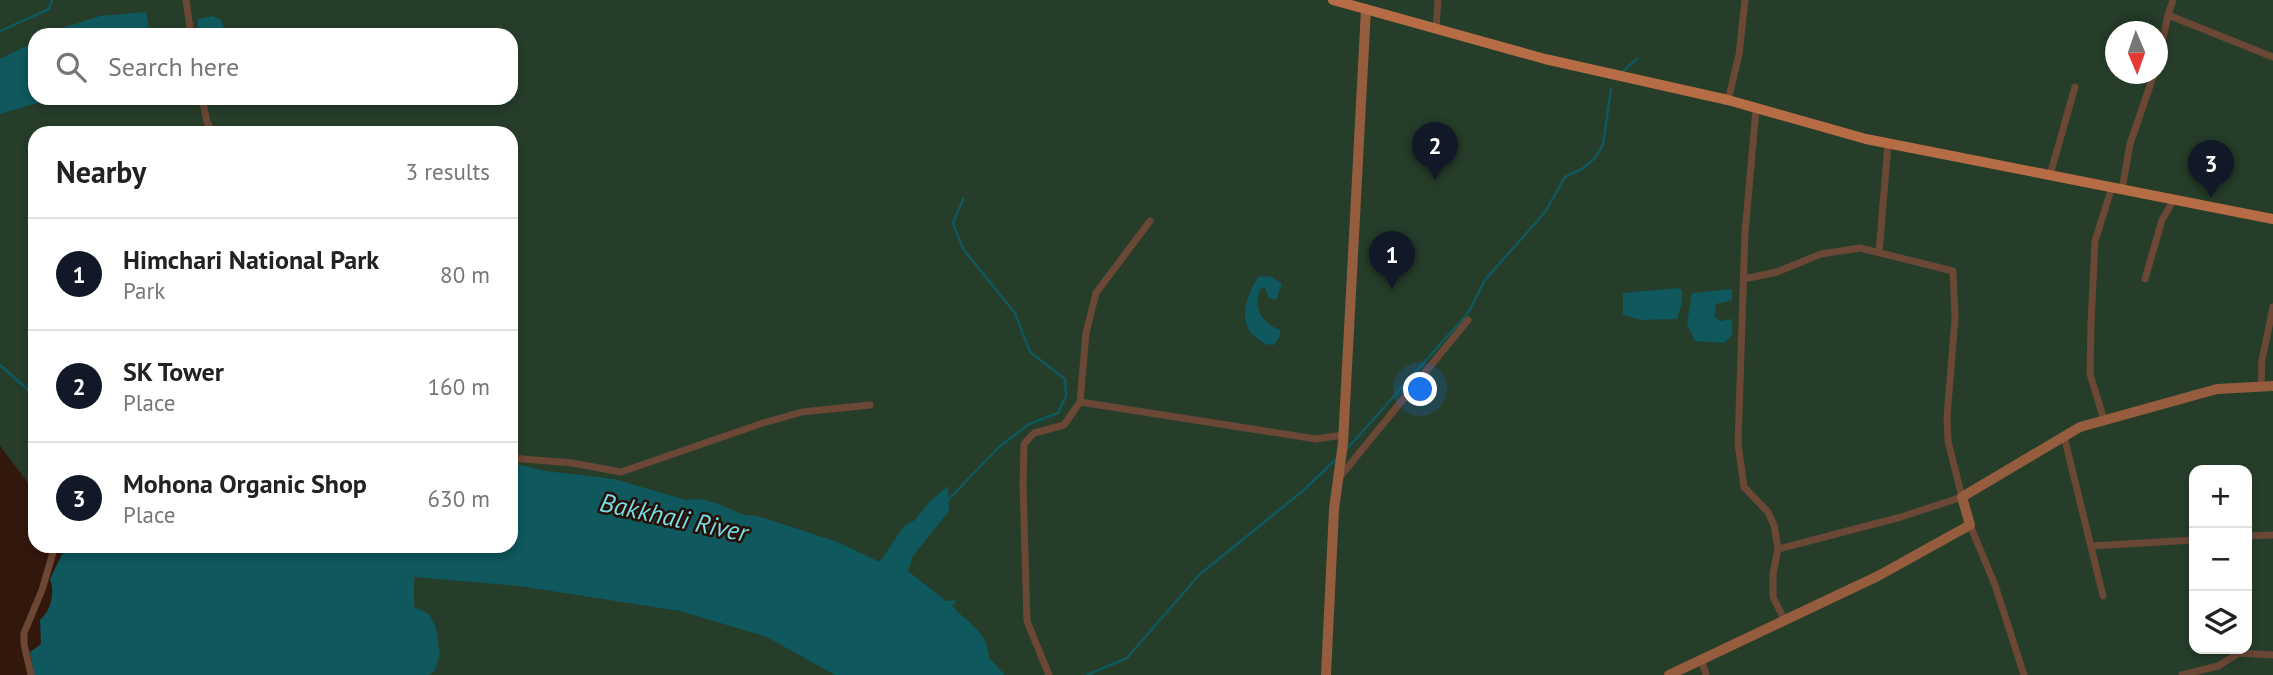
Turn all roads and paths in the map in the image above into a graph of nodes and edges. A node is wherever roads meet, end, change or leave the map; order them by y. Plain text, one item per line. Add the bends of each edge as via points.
1 (186, 0) edge
2 (1333, 0) edge
3 (1438, 0) edge
4 (1745, 0) edge
5 (2174, 0) edge
6 (1366, 9) junction
7 (2168, 15) junction
8 (2167, 21) edge
9 (190, 28) edge
10 (1436, 28) junction
11 (2273, 57) edge
12 (2151, 84) edge
13 (2075, 87) dead end
14 (1728, 100) junction
15 (203, 105) edge
16 (1756, 109) junction
17 (209, 126) edge
18 (1888, 144) junction
19 (2050, 175) junction
20 (2117, 188) junction
21 (2174, 199) junction
22 (2273, 219) edge
23 (1150, 221) dead end
24 (1879, 253) junction
25 (1744, 279) junction
26 (2145, 279) dead end
27 (2273, 307) edge
28 (1468, 320) dead end
29 (2261, 385) junction
30 (2273, 386) edge
31 (1080, 402) junction
32 (870, 405) dead end
33 (2104, 420) junction
34 (2064, 436) junction
35 (1343, 439) junction
36 (518, 459) edge
37 (1338, 480) junction
38 (1962, 497) junction
39 (1970, 525) junction
40 (2273, 535) edge
41 (2252, 536) edge
42 (2189, 540) edge
43 (2091, 546) junction
44 (1778, 549) junction
45 (53, 553) edge
46 (2103, 596) dead end
47 (1784, 621) junction
48 (2273, 655) edge
49 (1701, 658) junction
50 (32, 675) edge
51 (1049, 675) edge
52 (1326, 675) edge
53 (1668, 675) edge
54 (1706, 675) edge
55 (2024, 675) edge
56 (2182, 675) edge

1 - 9 street
2 - 6 main road
3 - 10 street
4 - 14 street
5 - 7 street
6 - 10 main road
6 - 35 street
7 - 8 street
7 - 11 street
10 - 14 main road via 1545,59
12 - 20 street
13 - 19 street
14 - 16 main road
15 - 17 street
16 - 18 main road
16 - 25 street
18 - 19 main road
18 - 24 street
19 - 20 main road
20 - 21 main road
20 - 33 street via 2095,241 2090,374
21 - 22 main road
21 - 26 street via 2162,220
23 - 31 street via 1096,293
24 - 25 street via 1860,248 1821,254 1777,272
24 - 38 street via 1953,271 1955,318 1947,417
25 - 44 street via 1737,416 1741,474 1744,486 1768,512
27 - 29 street
28 - 37 street
29 - 30 street
29 - 33 street via 2217,389
31 - 35 street via 1316,439
31 - 51 street via 1063,425 1034,433 1024,444 1027,621
32 - 36 street via 802,412 621,472
33 - 34 street
34 - 38 street
34 - 43 street
35 - 37 street
37 - 52 street
38 - 39 street
38 - 44 street
39 - 47 street
39 - 55 street
40 - 41 street
42 - 43 street
43 - 46 street
44 - 47 street via 1773,597
45 - 50 street via 24,633
47 - 49 street
48 - 56 street via 2239,653 2218,666
49 - 53 street
49 - 54 street

